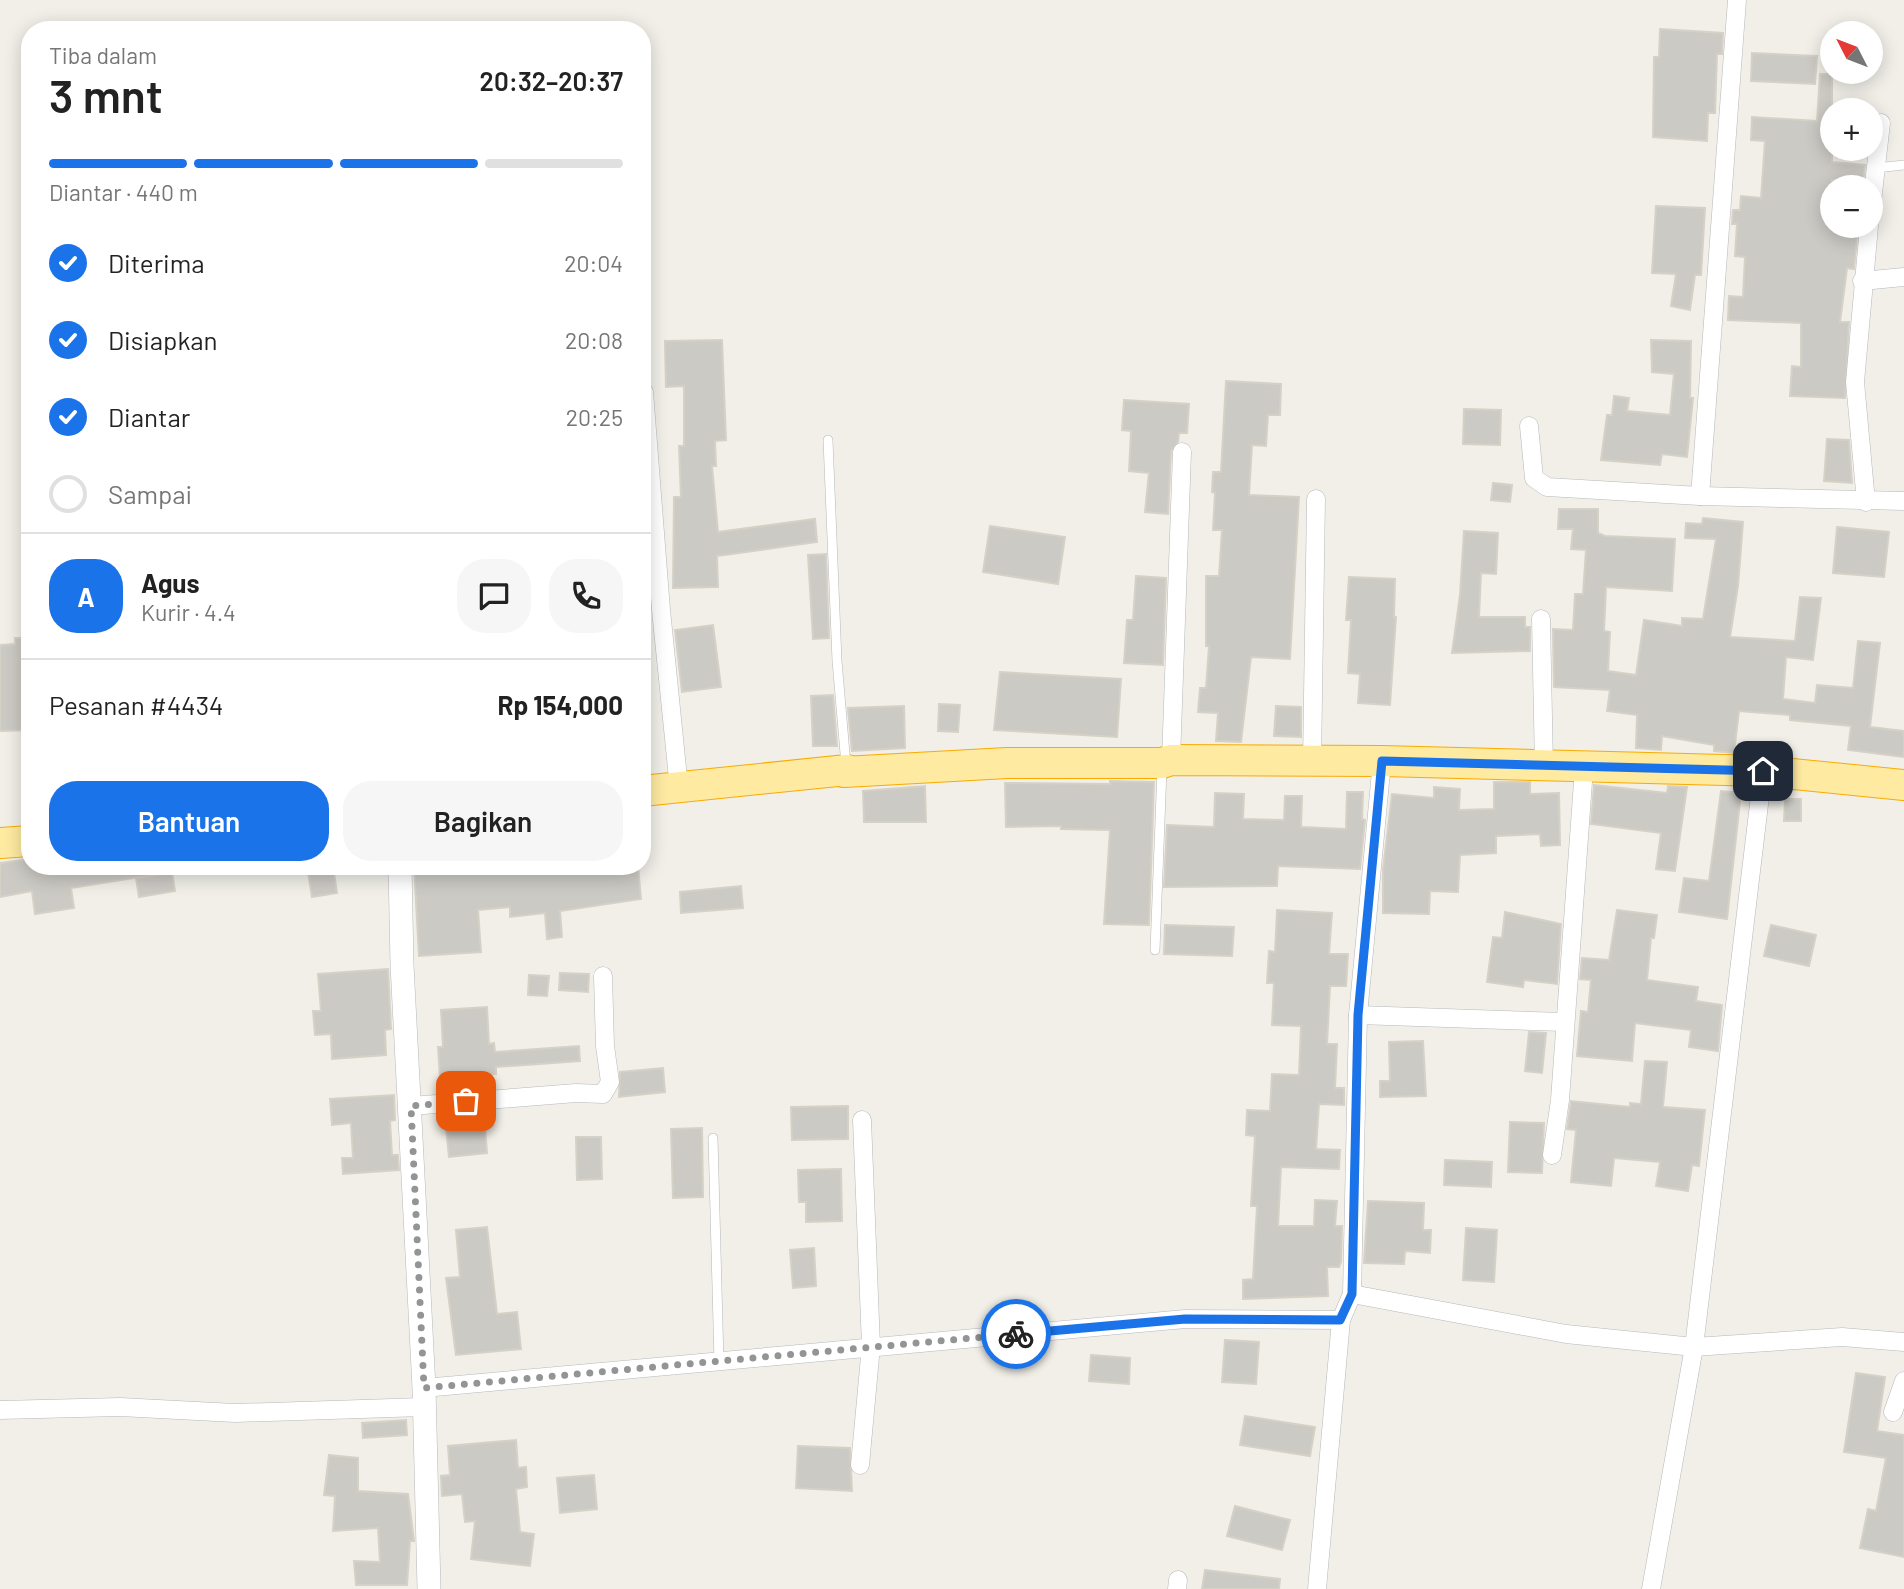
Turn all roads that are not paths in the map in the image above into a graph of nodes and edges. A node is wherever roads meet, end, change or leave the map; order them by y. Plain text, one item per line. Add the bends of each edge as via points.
1 (1737, 0) edge
2 (1877, 161) edge
3 (1904, 165) edge
4 (1876, 168) junction
5 (1875, 175) edge
6 (1867, 238) edge
7 (1904, 277) edge
8 (1862, 281) junction
9 (1530, 426) dead end
10 (828, 440) dead end
11 (1182, 452) dead end
12 (651, 471) edge
13 (1700, 496) junction
14 (1316, 499) dead end
15 (1904, 501) edge
16 (1866, 502) junction
17 (1541, 619) dead end
18 (1382, 761) junction
19 (1166, 762) junction
20 (1312, 762) junction
21 (1544, 767) junction
22 (1584, 768) junction
23 (847, 770) junction
24 (1763, 771) junction
25 (1904, 785) edge
26 (679, 788) junction
27 (651, 790) edge
28 (21, 842) edge
29 (0, 843) edge
30 (400, 875) edge
31 (1155, 950) dead end
32 (603, 976) dead end
33 (1358, 1015) junction
34 (1564, 1023) junction
35 (411, 1106) junction
36 (862, 1120) dead end
37 (713, 1139) dead end
38 (1552, 1156) dead end
39 (1352, 1294) junction
40 (1340, 1320) junction
41 (1904, 1342) edge
42 (870, 1346) junction
43 (1694, 1347) junction
44 (719, 1362) junction
45 (1904, 1381) edge
46 (423, 1397) junction
47 (3, 1412) edge
48 (1893, 1412) dead end
49 (860, 1465) dead end
50 (429, 1589) edge
51 (1317, 1589) edge
52 (1651, 1589) edge

1 - 13 street
2 - 4 street
3 - 4 lane
4 - 5 street
6 - 8 street
7 - 8 street
8 - 16 street via 1855,382
9 - 13 street via 1534,478 1546,487
10 - 23 lane via 837,661
11 - 19 street
12 - 26 street
13 - 16 street
14 - 20 street
15 - 16 street
17 - 21 street
18 - 20 highway
18 - 21 highway
18 - 33 street
19 - 20 highway
19 - 23 highway via 1007,763 844,772
19 - 31 lane
21 - 22 highway
22 - 24 highway
22 - 34 street
23 - 26 highway
24 - 25 highway
24 - 43 street
26 - 27 highway
28 - 29 highway
30 - 35 street
32 - 35 street via 610,1082 603,1094
33 - 34 street
33 - 39 street
34 - 38 street
35 - 46 street
36 - 42 street
37 - 44 lane
39 - 40 street
39 - 43 street via 1566,1334
40 - 42 street via 1185,1319
40 - 51 street
41 - 43 street via 1842,1337
42 - 44 street
42 - 49 street
43 - 52 street
44 - 46 street
45 - 48 street
46 - 47 street via 235,1413 120,1407
46 - 50 street

